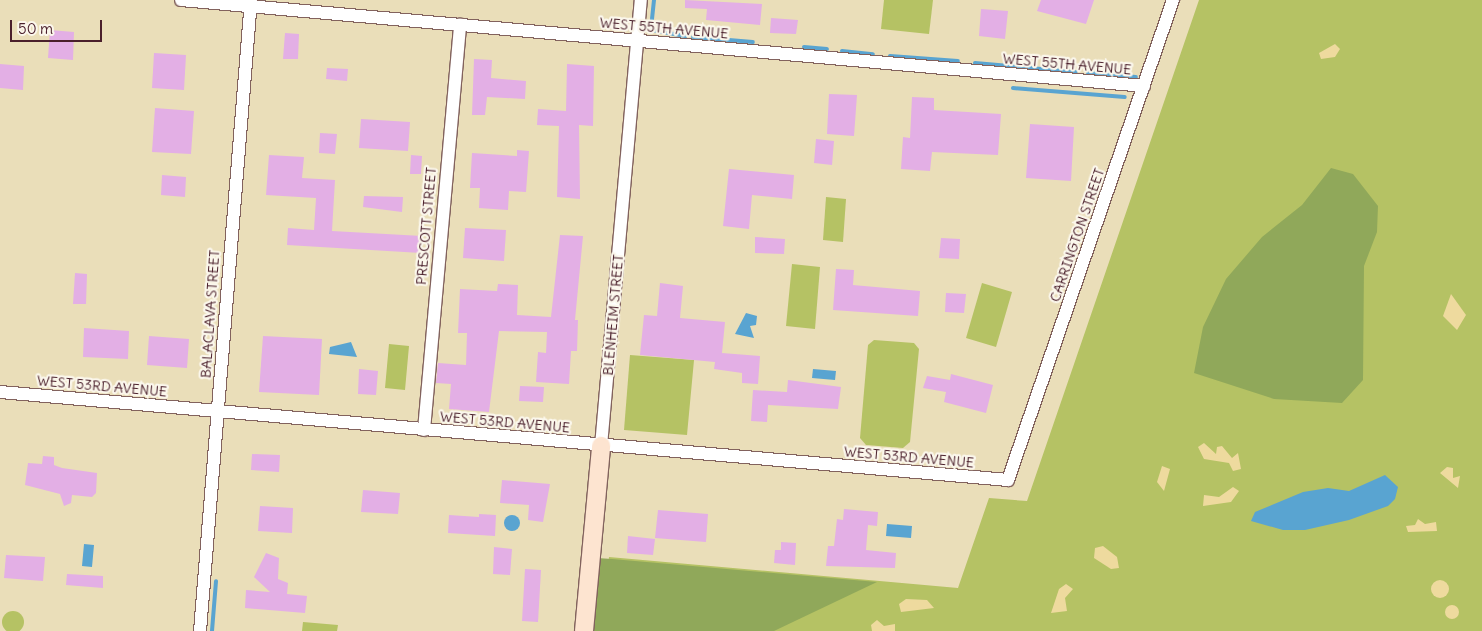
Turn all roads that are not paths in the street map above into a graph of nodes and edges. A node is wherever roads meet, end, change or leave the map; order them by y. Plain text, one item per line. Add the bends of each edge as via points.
1 (181, 0) edge
2 (641, 0) edge
3 (1173, 0) edge
4 (250, 3) edge
5 (460, 25) junction
6 (637, 41) junction
7 (1144, 86) junction
8 (0, 392) edge
9 (218, 412) junction
10 (424, 430) junction
11 (601, 446) junction
12 (1008, 480) joint
13 (200, 631) edge
14 (584, 631) edge

1 - 4 street, WEST 55TH AVENUE
2 - 6 street, BLENHEIM STREET
3 - 7 street, CARRINGTON STREET
4 - 5 street, WEST 55TH AVENUE
4 - 9 street, BALACLAVA STREET
5 - 6 street, WEST 55TH AVENUE
5 - 10 street, PRESCOTT STREET
6 - 7 street, WEST 55TH AVENUE
6 - 11 street, BLENHEIM STREET
7 - 12 street, CARRINGTON STREET
8 - 9 street, WEST 53RD AVENUE
9 - 10 street, WEST 53RD AVENUE
9 - 13 street, BALACLAVA STREET
10 - 11 street, WEST 53RD AVENUE
11 - 12 street, WEST 53RD AVENUE
11 - 14 street, BLENHEIM STREET

